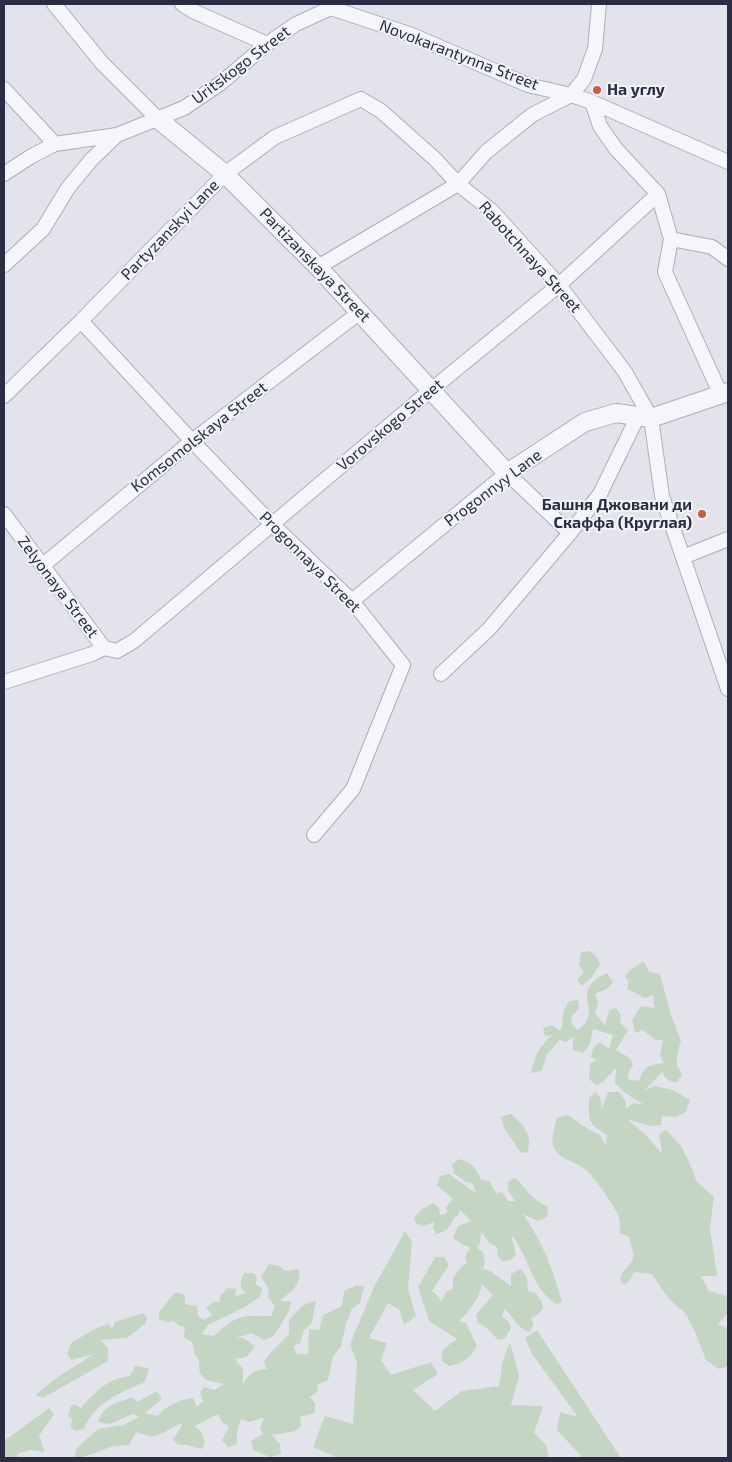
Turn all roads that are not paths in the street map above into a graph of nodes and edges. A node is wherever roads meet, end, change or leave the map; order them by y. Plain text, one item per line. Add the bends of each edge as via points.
1 (54, 4) edge
2 (182, 4) edge
3 (599, 4) edge
4 (332, 6) edge
5 (267, 44) junction
6 (4, 89) edge
7 (571, 95) junction
8 (361, 99) joint
9 (592, 102) junction
10 (158, 119) junction
11 (117, 135) junction
12 (55, 144) junction
13 (728, 162) edge
14 (4, 174) edge
15 (225, 174) junction
16 (458, 184) junction
17 (658, 194) junction
18 (671, 239) junction
19 (728, 259) edge
20 (4, 266) edge
21 (318, 267) junction
22 (560, 285) junction
23 (360, 312) junction
24 (81, 321) junction
25 (432, 390) junction
26 (725, 394) edge
27 (4, 396) edge
28 (645, 417) junction
29 (192, 441) junction
30 (507, 473) junction
31 (4, 514) edge
32 (272, 524) junction
33 (570, 533) junction
34 (728, 539) edge
35 (683, 557) junction
36 (42, 566) junction
37 (352, 601) junction
38 (111, 649) junction
39 (441, 674) dead end
40 (4, 682) edge
41 (728, 689) edge
42 (314, 835) dead end

1 - 10 street, Partizanskaya Street via 102,63
2 - 5 street
3 - 7 street via 595,49 584,79
4 - 5 street, Uritskogo Street via 296,24
4 - 7 street, Novokarantynna Street via 412,35 528,85
5 - 10 street, Uritskogo Street via 221,83 184,108
6 - 12 street
7 - 9 street, Novokarantynna Street
7 - 16 street via 532,115 486,152
8 - 15 street, Partyzanskyi Lane via 275,136
8 - 16 street, Rabotchnaya Street via 381,111
9 - 13 street, Novokarantynna Street
9 - 17 street via 600,126 616,149
10 - 11 street, Uritskogo Street
10 - 15 street, Partizanskaya Street
11 - 12 street
11 - 20 street, Uritskogo Street via 68,188 43,229
12 - 14 street
15 - 21 street, Partizanskaya Street
15 - 24 street, Partyzanskyi Lane
16 - 21 street
16 - 22 street, Rabotchnaya Street via 492,211
17 - 18 street
17 - 22 street, Vorovskogo Street
18 - 19 street via 712,247
18 - 26 street via 665,272
21 - 23 street, Partizanskaya Street
22 - 25 street, Vorovskogo Street
22 - 28 street, Rabotchnaya Street via 625,372
23 - 25 street, Partizanskaya Street
23 - 29 street, Komsomolskaya Street
24 - 27 street, Partyzanskyi Lane
24 - 29 street, Progonnaya Street
25 - 30 street, Partizanskaya Street
25 - 32 street, Vorovskogo Street
26 - 28 street
28 - 30 street, Progonnyy Lane via 616,413 585,422
28 - 33 street via 600,494
28 - 35 street via 662,496
29 - 32 street, Progonnaya Street
29 - 36 street, Komsomolskaya Street
30 - 33 street, Partizanskaya Street
30 - 37 street, Progonnyy Lane
31 - 36 street, Zelyonaya Street
32 - 37 street, Progonnaya Street
32 - 38 street, Vorovskogo Street via 134,641
33 - 39 street via 489,629
34 - 35 street
35 - 41 street
36 - 38 street, Zelyonaya Street
37 - 42 street, Progonnaya Street via 403,665 353,789
38 - 40 street, Vorovskogo Street

